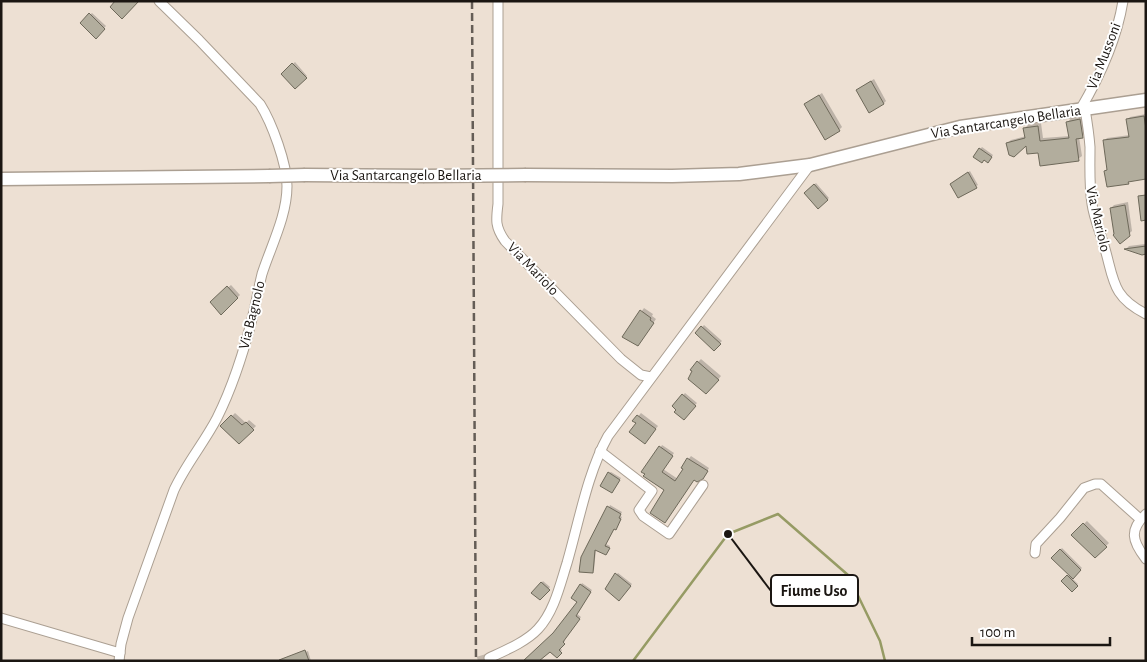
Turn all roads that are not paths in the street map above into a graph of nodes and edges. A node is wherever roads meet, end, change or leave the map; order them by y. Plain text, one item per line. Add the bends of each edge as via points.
1 (159, 1) edge
2 (498, 1) edge
3 (1124, 1) edge
4 (1146, 100) edge
5 (1083, 109) junction
6 (810, 165) junction
7 (1, 179) edge
8 (1146, 314) edge
9 (651, 377) junction
10 (600, 451) junction
11 (703, 485) dead end
12 (1143, 516) edge
13 (1035, 554) dead end
14 (1146, 559) edge
15 (1, 618) edge
16 (119, 657) edge
17 (489, 658) dead end

1 - 16 street, Via Bagnolo via 260,104 285,165 287,196 230,390 174,490 128,618
2 - 9 street, Via Mariolo via 498,231 621,359 641,375
3 - 5 street, Via Mussoni via 1110,46
4 - 5 street, Via Santarcangelo Bellaria
5 - 6 street, Via Santarcangelo Bellaria via 960,127
5 - 8 street, Via Mariolo via 1090,146 1092,206 1112,281 1130,304
6 - 7 street, Via Santarcangelo Bellaria, bridge via 739,174 672,176 305,174
6 - 9 street
9 - 10 street
10 - 11 street via 652,491 639,510 668,534
10 - 17 street via 559,591 549,612 538,630 512,648
12 - 13 street via 1101,484 1095,484 1084,488 1036,544
12 - 14 street via 1134,528 1134,537
15 - 16 street, Via Bagnolo

